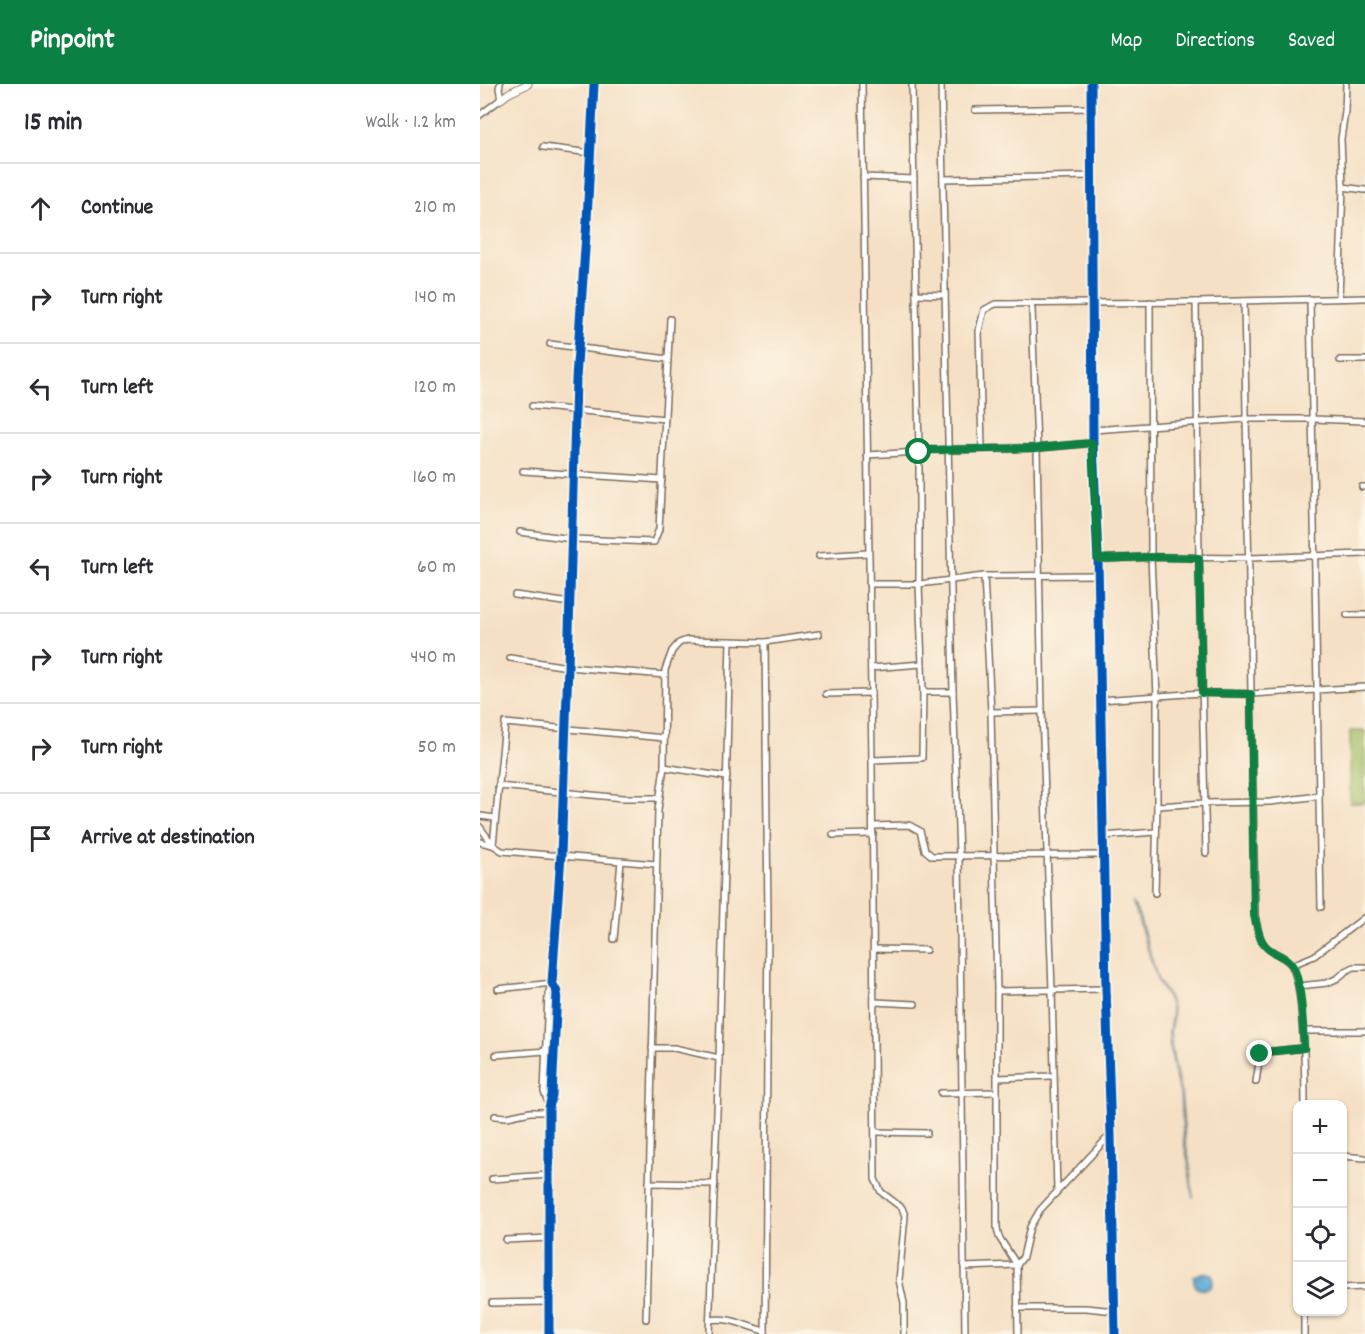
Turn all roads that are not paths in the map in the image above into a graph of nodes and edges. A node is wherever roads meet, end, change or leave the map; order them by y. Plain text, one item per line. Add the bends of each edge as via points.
1 (500, 84) edge
2 (528, 84) edge
3 (594, 84) edge
4 (862, 84) edge
5 (912, 84) edge
6 (941, 84) edge
7 (1091, 84) edge
8 (1346, 84) edge
9 (501, 99) junction
10 (1091, 108) junction
11 (975, 110) dead end
12 (480, 115) edge
13 (543, 147) dead end
14 (591, 153) junction
15 (1092, 176) junction
16 (863, 177) junction
17 (914, 179) junction
18 (943, 179) junction
19 (1343, 187) junction
20 (1365, 190) edge
21 (916, 294) junction
22 (945, 295) junction
23 (1339, 298) junction
24 (1365, 298) edge
25 (1310, 299) junction
26 (1244, 301) junction
27 (1093, 302) junction
28 (1150, 302) junction
29 (1196, 302) junction
30 (1030, 303) junction
31 (670, 319) dead end
32 (550, 344) dead end
33 (578, 348) junction
34 (668, 359) junction
35 (1340, 360) dead end
36 (1365, 360) edge
37 (532, 406) dead end
38 (575, 410) junction
39 (664, 419) junction
40 (1246, 419) junction
41 (1312, 419) junction
42 (1365, 421) edge
43 (1198, 422) junction
44 (1150, 426) junction
45 (1093, 430) junction
46 (1092, 443) junction
47 (1037, 448) junction
48 (982, 449) junction
49 (948, 450) junction
50 (919, 452) junction
51 (867, 455) junction
52 (523, 471) dead end
53 (573, 475) junction
54 (662, 480) junction
55 (520, 532) dead end
56 (572, 539) junction
57 (868, 553) junction
58 (1365, 554) edge
59 (819, 556) dead end
60 (1314, 556) junction
61 (1151, 557) junction
62 (1199, 558) junction
63 (1249, 558) junction
64 (1098, 559) junction
65 (1040, 575) junction
66 (1098, 575) junction
67 (984, 576) junction
68 (950, 580) junction
69 (869, 584) junction
70 (919, 584) junction
71 (515, 594) dead end
72 (570, 603) junction
73 (1347, 615) dead end
74 (1365, 615) edge
75 (819, 634) dead end
76 (730, 641) junction
77 (765, 642) junction
78 (510, 658) dead end
79 (922, 664) junction
80 (568, 667) junction
81 (871, 668) junction
82 (665, 675) junction
83 (1365, 687) edge
84 (1317, 690) junction
85 (923, 692) junction
86 (953, 692) junction
87 (871, 693) junction
88 (1202, 693) junction
89 (826, 694) dead end
90 (1251, 694) junction
91 (1157, 696) junction
92 (1101, 700) junction
93 (1042, 711) junction
94 (991, 712) junction
95 (566, 729) junction
96 (664, 738) junction
97 (872, 760) junction
98 (664, 766) junction
99 (727, 777) junction
100 (498, 786) junction
101 (563, 793) junction
102 (1319, 796) junction
103 (659, 798) junction
104 (1253, 802) junction
105 (1205, 803) junction
106 (1157, 806) junction
107 (480, 816) edge
108 (495, 818) junction
109 (873, 826) junction
110 (480, 827) edge
111 (1156, 832) junction
112 (873, 834) junction
113 (833, 835) dead end
114 (1103, 836) junction
115 (480, 842) edge
116 (493, 845) junction
117 (1206, 853) dead end
118 (561, 855) junction
119 (959, 855) junction
120 (994, 855) junction
121 (1104, 855) junction
122 (1047, 856) junction
123 (621, 861) junction
124 (656, 864) junction
125 (1155, 893) dead end
126 (1321, 907) dead end
127 (1365, 917) edge
128 (614, 939) dead end
129 (874, 949) junction
130 (926, 950) dead end
131 (1292, 965) junction
132 (1365, 967) edge
133 (552, 983) junction
134 (1299, 986) junction
135 (498, 989) dead end
136 (1106, 989) junction
137 (1052, 990) junction
138 (997, 991) junction
139 (874, 1002) junction
140 (915, 1004) dead end
141 (1304, 1031) junction
142 (1365, 1031) edge
143 (652, 1048) junction
144 (1304, 1048) junction
145 (546, 1051) junction
146 (496, 1055) dead end
147 (719, 1058) junction
148 (1053, 1076) junction
149 (997, 1078) junction
150 (1256, 1082) dead end
151 (997, 1092) junction
152 (962, 1093) junction
153 (941, 1094) dead end
154 (1305, 1100) edge
155 (549, 1110) junction
156 (495, 1116) dead end
157 (875, 1132) junction
158 (927, 1133) dead end
159 (1111, 1134) junction
160 (1347, 1156) edge
161 (1365, 1158) edge
162 (549, 1175) junction
163 (492, 1179) dead end
164 (649, 1183) junction
165 (715, 1184) junction
166 (1057, 1191) junction
167 (549, 1238) junction
168 (506, 1240) dead end
169 (1017, 1265) junction
170 (964, 1267) junction
171 (1365, 1287) edge
172 (1347, 1288) edge
173 (549, 1302) junction
174 (492, 1303) dead end
175 (1017, 1308) junction
176 (1114, 1311) junction
177 (1304, 1316) edge
178 (646, 1319) dead end
179 (710, 1320) junction
180 (765, 1333) edge
181 (549, 1334) edge
182 (709, 1334) edge
183 (904, 1334) edge
184 (965, 1334) edge
185 (1018, 1334) edge
186 (1115, 1334) edge
187 (1304, 1334) edge

1 - 9 street
2 - 9 street
3 - 14 street
4 - 16 street
5 - 17 street
6 - 18 street
7 - 10 street
8 - 19 street via 1341,139
9 - 12 street
10 - 11 street
10 - 15 street
13 - 14 street
14 - 33 street
15 - 18 street
15 - 27 street
16 - 17 street
16 - 51 street
17 - 21 street
18 - 22 street
19 - 20 street
19 - 23 street
21 - 22 street
21 - 50 street
22 - 49 street
23 - 24 street
23 - 25 street
25 - 26 street
25 - 41 street
26 - 29 street
26 - 40 street
27 - 28 street
27 - 30 street
27 - 45 street
28 - 29 street
28 - 44 street
29 - 43 street
30 - 47 street
30 - 48 street via 995,304 984,310 979,330
31 - 34 street
32 - 33 street
33 - 34 street
33 - 38 street
34 - 39 street
35 - 36 street
37 - 38 street
38 - 39 street
38 - 53 street
39 - 54 street
40 - 41 street
40 - 43 street
40 - 63 street
41 - 42 street
41 - 60 street
43 - 44 street
43 - 62 street
44 - 45 street
44 - 61 street
45 - 46 street
46 - 47 street
46 - 64 street
47 - 48 street
47 - 65 street
48 - 49 street
49 - 50 street
49 - 68 street
50 - 51 street
50 - 70 street
51 - 57 street
52 - 53 street
53 - 54 street
53 - 56 street
54 - 56 street via 659,529 654,542
55 - 56 street
56 - 72 street
57 - 59 street
57 - 69 street
58 - 60 street
60 - 63 street
60 - 84 street
61 - 62 street
61 - 64 street
61 - 91 street
62 - 63 street
62 - 88 street
63 - 90 street
64 - 66 street
65 - 66 street
65 - 67 street
65 - 93 street
66 - 92 street
67 - 68 street
67 - 94 street
68 - 70 street
68 - 86 street
69 - 70 street
69 - 81 street
70 - 79 street
71 - 72 street
72 - 80 street
73 - 74 street
75 - 77 street
76 - 77 street
76 - 82 street via 679,643 672,651
76 - 99 street
77 - 180 street via 768,929
78 - 80 street
79 - 81 street
79 - 85 street
80 - 82 street
80 - 95 street
81 - 87 street
82 - 96 street
83 - 84 street
84 - 90 street
84 - 102 street
85 - 86 street
85 - 97 street via 922,758
86 - 119 street
87 - 89 street
87 - 97 street
88 - 90 street
88 - 91 street
88 - 105 street
90 - 104 street
91 - 92 street
91 - 106 street
92 - 114 street
93 - 94 street
93 - 122 street
94 - 120 street
95 - 96 street
95 - 100 street via 505,723
95 - 101 street
96 - 98 street
97 - 109 street
98 - 99 street
98 - 103 street
99 - 147 street
100 - 101 street
100 - 108 street
101 - 103 street
101 - 118 street
102 - 104 street
102 - 126 street
103 - 124 street
104 - 105 street
104 - 131 street via 1254,915 1263,944
105 - 106 street
105 - 117 street
106 - 111 street
107 - 108 street
108 - 116 street
109 - 112 street
109 - 119 street via 909,825 920,831 925,850 932,856
110 - 116 street
111 - 114 street
111 - 125 street
112 - 113 street
112 - 129 street
114 - 121 street
115 - 116 street
116 - 118 street via 502,851
118 - 123 street
118 - 133 street
119 - 120 street
119 - 152 street
120 - 122 street
120 - 138 street
121 - 122 street
121 - 136 street
122 - 137 street
123 - 124 street
123 - 128 street
124 - 143 street
127 - 131 street via 1314,956
129 - 130 street
129 - 139 street
131 - 134 street
132 - 134 street via 1346,970 1327,983
133 - 135 street
133 - 145 street via 548,994
133 - 155 street via 557,992
134 - 141 street
136 - 137 street
136 - 159 street
137 - 138 street
137 - 148 street
138 - 149 street
139 - 140 street
139 - 157 street
141 - 142 street
141 - 144 street
143 - 147 street via 674,1048
143 - 164 street
144 - 150 street via 1260,1054
144 - 154 street
145 - 146 street
145 - 155 street via 544,1092
147 - 165 street
148 - 149 street
148 - 166 street
149 - 151 street
151 - 152 street
151 - 169 street via 997,1228
152 - 153 street
152 - 170 street
155 - 156 street
155 - 162 street
157 - 158 street
157 - 183 street via 875,1179 881,1192 902,1208 905,1216 899,1280
159 - 166 street
159 - 176 street
160 - 161 street
162 - 163 street
162 - 167 street
164 - 165 street
164 - 178 street
165 - 179 street
166 - 169 street via 1030,1227 1023,1257
167 - 168 street
167 - 173 street
169 - 170 street
169 - 175 street
170 - 184 street
171 - 172 street
173 - 174 street
173 - 181 street
175 - 176 street
175 - 185 street
176 - 186 street
177 - 187 street
179 - 180 street via 728,1319
179 - 182 street

